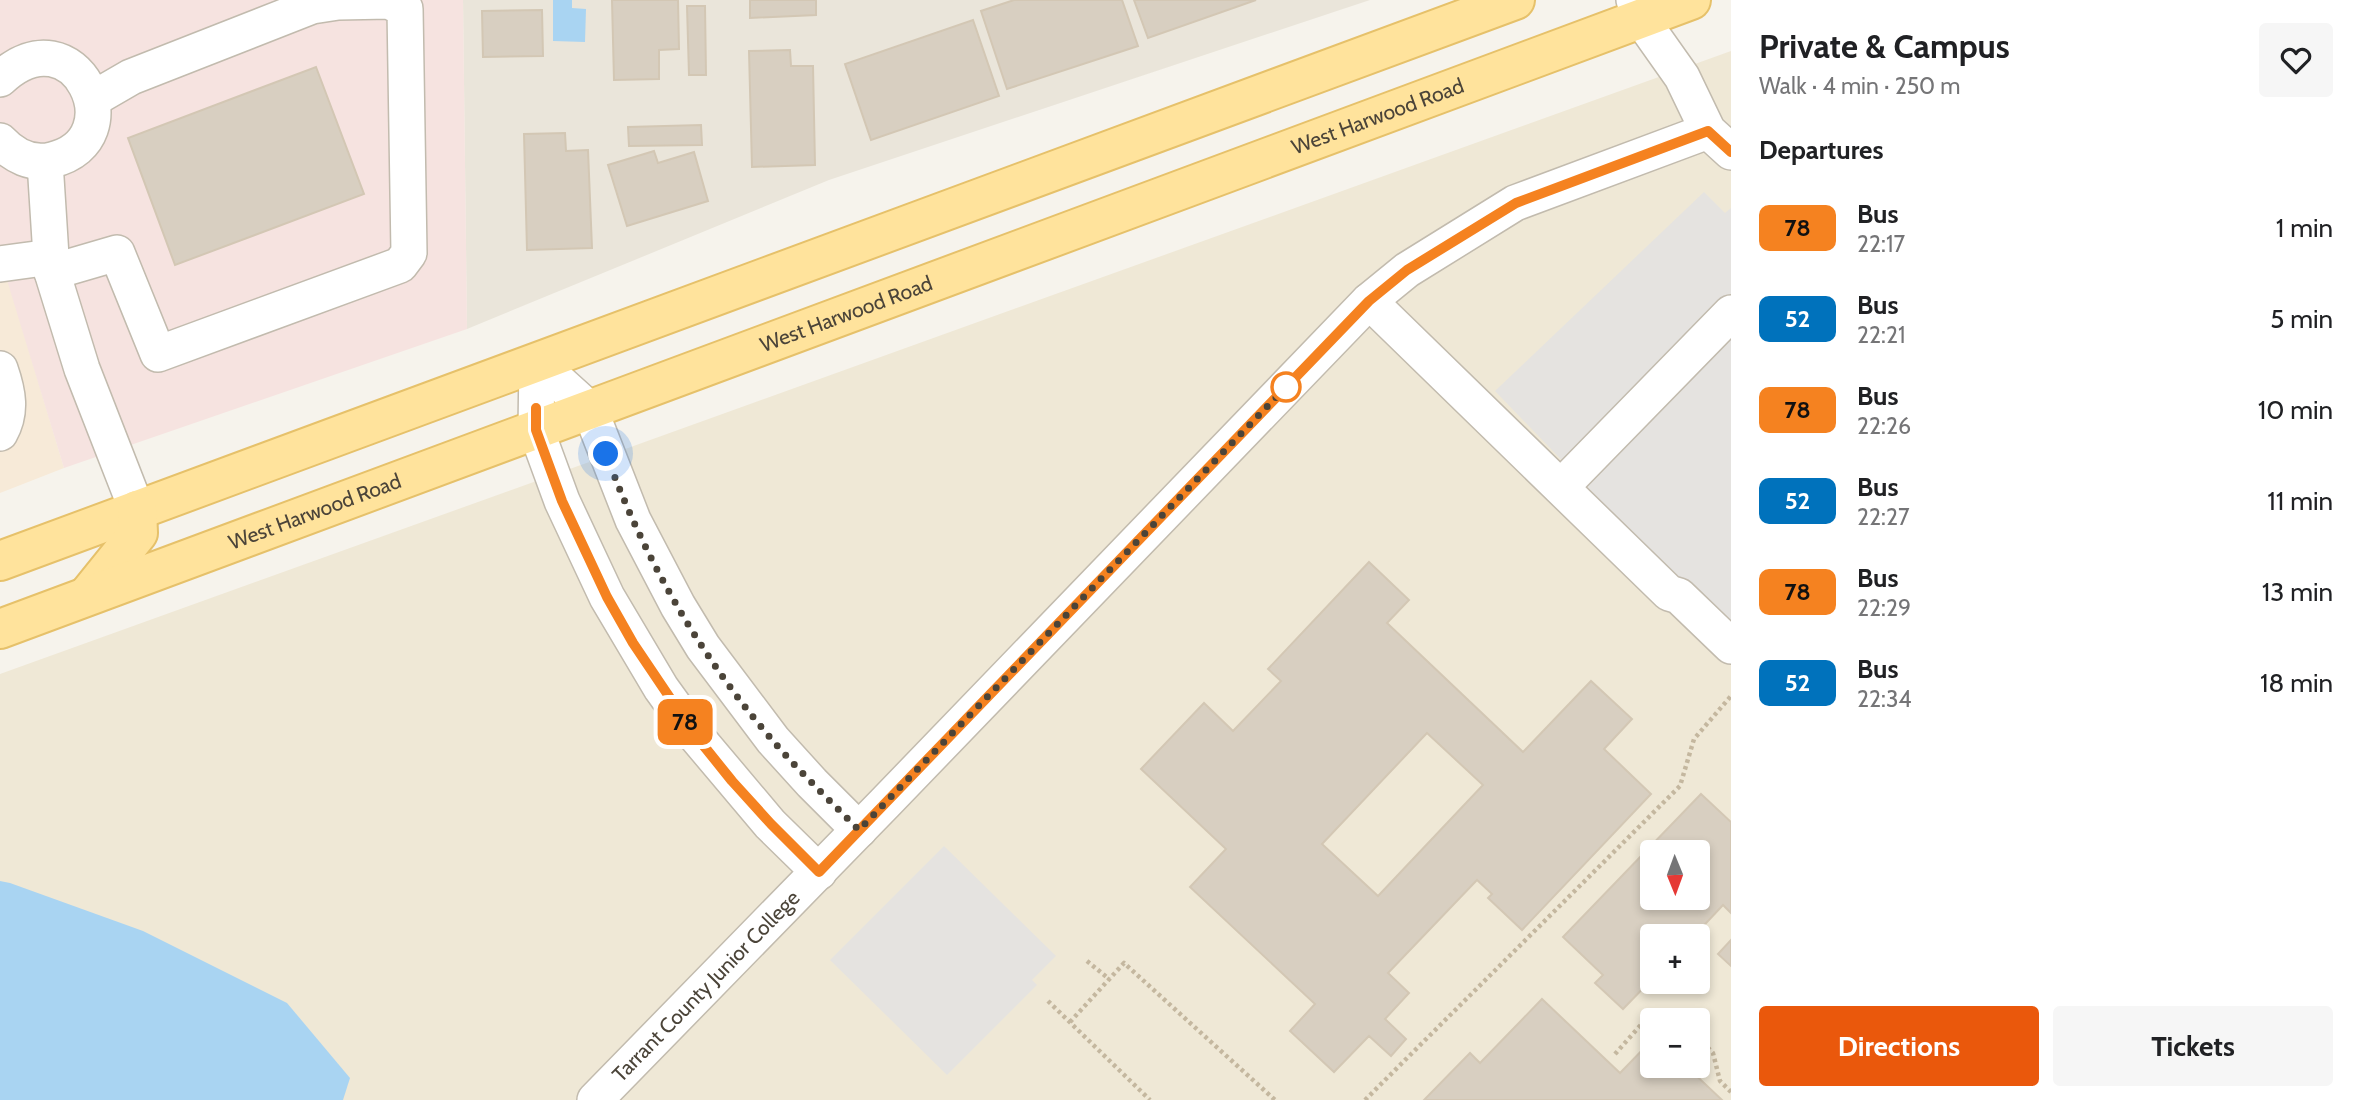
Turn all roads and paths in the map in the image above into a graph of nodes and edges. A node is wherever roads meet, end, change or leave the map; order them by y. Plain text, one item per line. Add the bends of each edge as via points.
1 (1515, 0) edge
2 (329, 2) edge
3 (1681, 2) edge
4 (405, 4) edge
5 (1637, 9) edge
6 (251, 15) edge
7 (1682, 77) junction
8 (0, 79) edge
9 (93, 99) junction
10 (0, 141) edge
11 (1720, 142) edge
12 (45, 162) junction
13 (0, 264) edge
14 (52, 265) junction
15 (1369, 301) junction
16 (1731, 313) edge
17 (537, 362) junction
18 (0, 369) edge
19 (590, 410) junction
20 (536, 430) junction
21 (0, 433) edge
22 (1561, 487) junction
23 (137, 510) junction
24 (0, 561) edge
25 (87, 596) junction
26 (0, 629) edge
27 (1731, 646) edge
28 (1731, 696) edge
29 (859, 830) junction
30 (819, 872) junction
31 (1087, 961) dead end
32 (1109, 979) junction
33 (1048, 1001) dead end
34 (1069, 1022) junction
35 (1640, 1026) edge
36 (1710, 1050) edge
37 (1615, 1054) dead end
38 (1731, 1091) edge
39 (595, 1100) edge
40 (1150, 1100) edge
41 (1275, 1100) edge
42 (1365, 1100) edge

1 - 17 main road
2 - 4 street
2 - 6 street
3 - 5 main road, West Harwood Road
3 - 7 street
4 - 14 street via 409,253 400,265 158,354 117,253
5 - 7 street
5 - 19 main road, West Harwood Road
6 - 9 street
7 - 11 street
8 - 9 street via 27,60 60,61 75,69
9 - 12 street via 88,134 62,158
10 - 12 street via 13,153
11 - 15 street, Tarrant County Junior College via 1516,203 1407,270
12 - 14 street
13 - 14 street
14 - 23 street via 82,369
15 - 22 street
15 - 29 street, Tarrant County Junior College
16 - 22 street
17 - 19 street
17 - 20 street, Tarrant County Junior College
17 - 23 main road
18 - 21 street via 9,399 7,421
19 - 20 main road, West Harwood Road
19 - 29 street via 633,520 703,647 773,740
20 - 25 main road, West Harwood Road
20 - 30 street, Tarrant County Junior College via 583,550 661,688 732,781
22 - 27 street via 1669,593 1679,596
23 - 24 main road
23 - 25 main road via 138,533
25 - 26 main road, West Harwood Road
28 - 42 path via 1694,739 1680,786
29 - 30 street, Tarrant County Junior College
30 - 39 street, Tarrant County Junior College
31 - 32 path
32 - 34 path
32 - 41 path via 1124,963
33 - 34 path
34 - 40 path
35 - 37 path
36 - 38 path via 1720,1081

